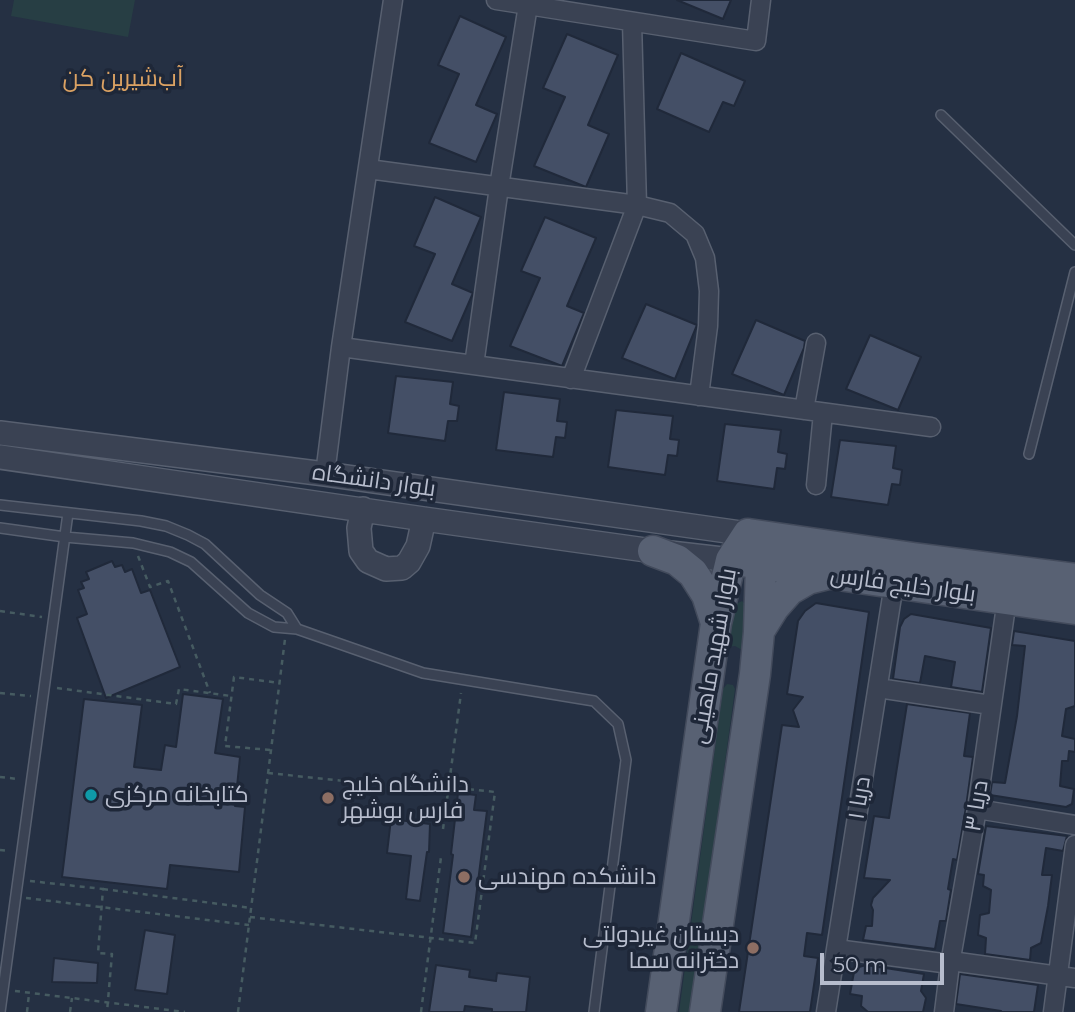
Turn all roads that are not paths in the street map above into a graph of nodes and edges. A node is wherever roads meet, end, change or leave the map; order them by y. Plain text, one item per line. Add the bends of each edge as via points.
1 (393, 0) edge
2 (496, 0) edge
3 (761, 0) edge
4 (528, 5) junction
5 (632, 22) junction
6 (941, 115) dead end
7 (368, 169) junction
8 (499, 187) junction
9 (637, 205) junction
10 (1075, 245) edge
11 (1075, 272) edge
12 (816, 343) dead end
13 (341, 347) junction
14 (474, 365) junction
15 (571, 379) junction
16 (699, 396) junction
17 (804, 410) junction
18 (823, 413) junction
19 (931, 427) dead end
20 (0, 433) edge
21 (1029, 454) dead end
22 (0, 457) edge
23 (325, 474) junction
24 (816, 485) dead end
25 (0, 505) edge
26 (363, 509) junction
27 (68, 513) junction
28 (424, 519) junction
29 (0, 528) edge
30 (748, 534) junction
31 (65, 537) junction
32 (653, 551) junction
33 (731, 559) junction
34 (761, 564) junction
35 (828, 574) junction
36 (1075, 579) edge
37 (894, 584) junction
38 (1007, 599) junction
39 (1075, 609) edge
40 (716, 623) junction
41 (292, 629) junction
42 (759, 632) junction
43 (708, 667) junction
44 (755, 674) junction
45 (878, 688) junction
46 (991, 705) junction
47 (977, 809) junction
48 (1075, 825) edge
49 (1075, 845) edge
50 (836, 949) junction
51 (950, 964) junction
52 (1067, 977) edge
53 (0, 1012) edge
54 (594, 1012) edge
55 (661, 1012) edge
56 (705, 1012) edge
57 (826, 1012) edge
58 (944, 1012) edge
59 (1054, 1012) edge

1 - 7 street
2 - 4 street
3 - 5 street via 756,41
4 - 5 street
4 - 8 street
5 - 9 street
6 - 10 lane
7 - 8 street
7 - 13 street
8 - 9 street
8 - 14 street
9 - 15 street
9 - 16 street via 670,213 695,234 705,258 709,303
11 - 21 lane
12 - 17 street
13 - 14 street
13 - 23 street
14 - 15 street
15 - 16 street
16 - 17 street
17 - 18 street
18 - 19 street
18 - 24 street
20 - 23 street, بلوار دانشگاه
22 - 26 street, بلوار دانشگاه
23 - 30 street, بلوار دانشگاه
25 - 27 lane
26 - 28 street, بلوار دانشگاه
26 - 28 street via 361,551 368,561 386,569 402,568 410,562
27 - 31 lane
27 - 41 lane via 141,521 188,535 287,613
28 - 32 street, بلوار دانشگاه
29 - 31 lane
30 - 33 main road, بلوار شهید ماهینی
30 - 34 main road, بلوار شهید ماهینی
30 - 36 main road
31 - 41 lane via 133,543 170,552 191,562 248,613 274,627
31 - 53 lane
32 - 33 street, بلوار دانشگاه
32 - 40 main road via 677,560 693,573 707,595
33 - 34 main road, بلوار خلیج‌ فارس
33 - 40 main road, بلوار شهید ماهینی
34 - 35 main road, بلوار خلیج‌ فارس
34 - 42 main road, بلوار شهید ماهینی
35 - 37 main road, بلوار خلیج‌ فارس
35 - 42 main road via 789,590
37 - 38 main road, بلوار خلیج‌ فارس
37 - 45 street, دریا ۱
38 - 39 main road, بلوار خلیج‌ فارس
38 - 46 street, دریا ۳
40 - 43 main road, بلوار شهید ماهینی
41 - 54 lane via 423,673 594,701 618,724 626,760
42 - 44 main road, بلوار شهید ماهینی
43 - 44 main road via 733,660
43 - 55 main road, بلوار شهید ماهینی
44 - 56 main road, بلوار شهید ماهینی
45 - 46 street
45 - 50 street, دریا ۱
46 - 47 street, دریا ۳
47 - 48 street
47 - 51 street, دریا ۳
49 - 52 street
50 - 51 street
50 - 57 street, دریا ۱
51 - 52 street
51 - 58 street, دریا ۳
52 - 59 street

